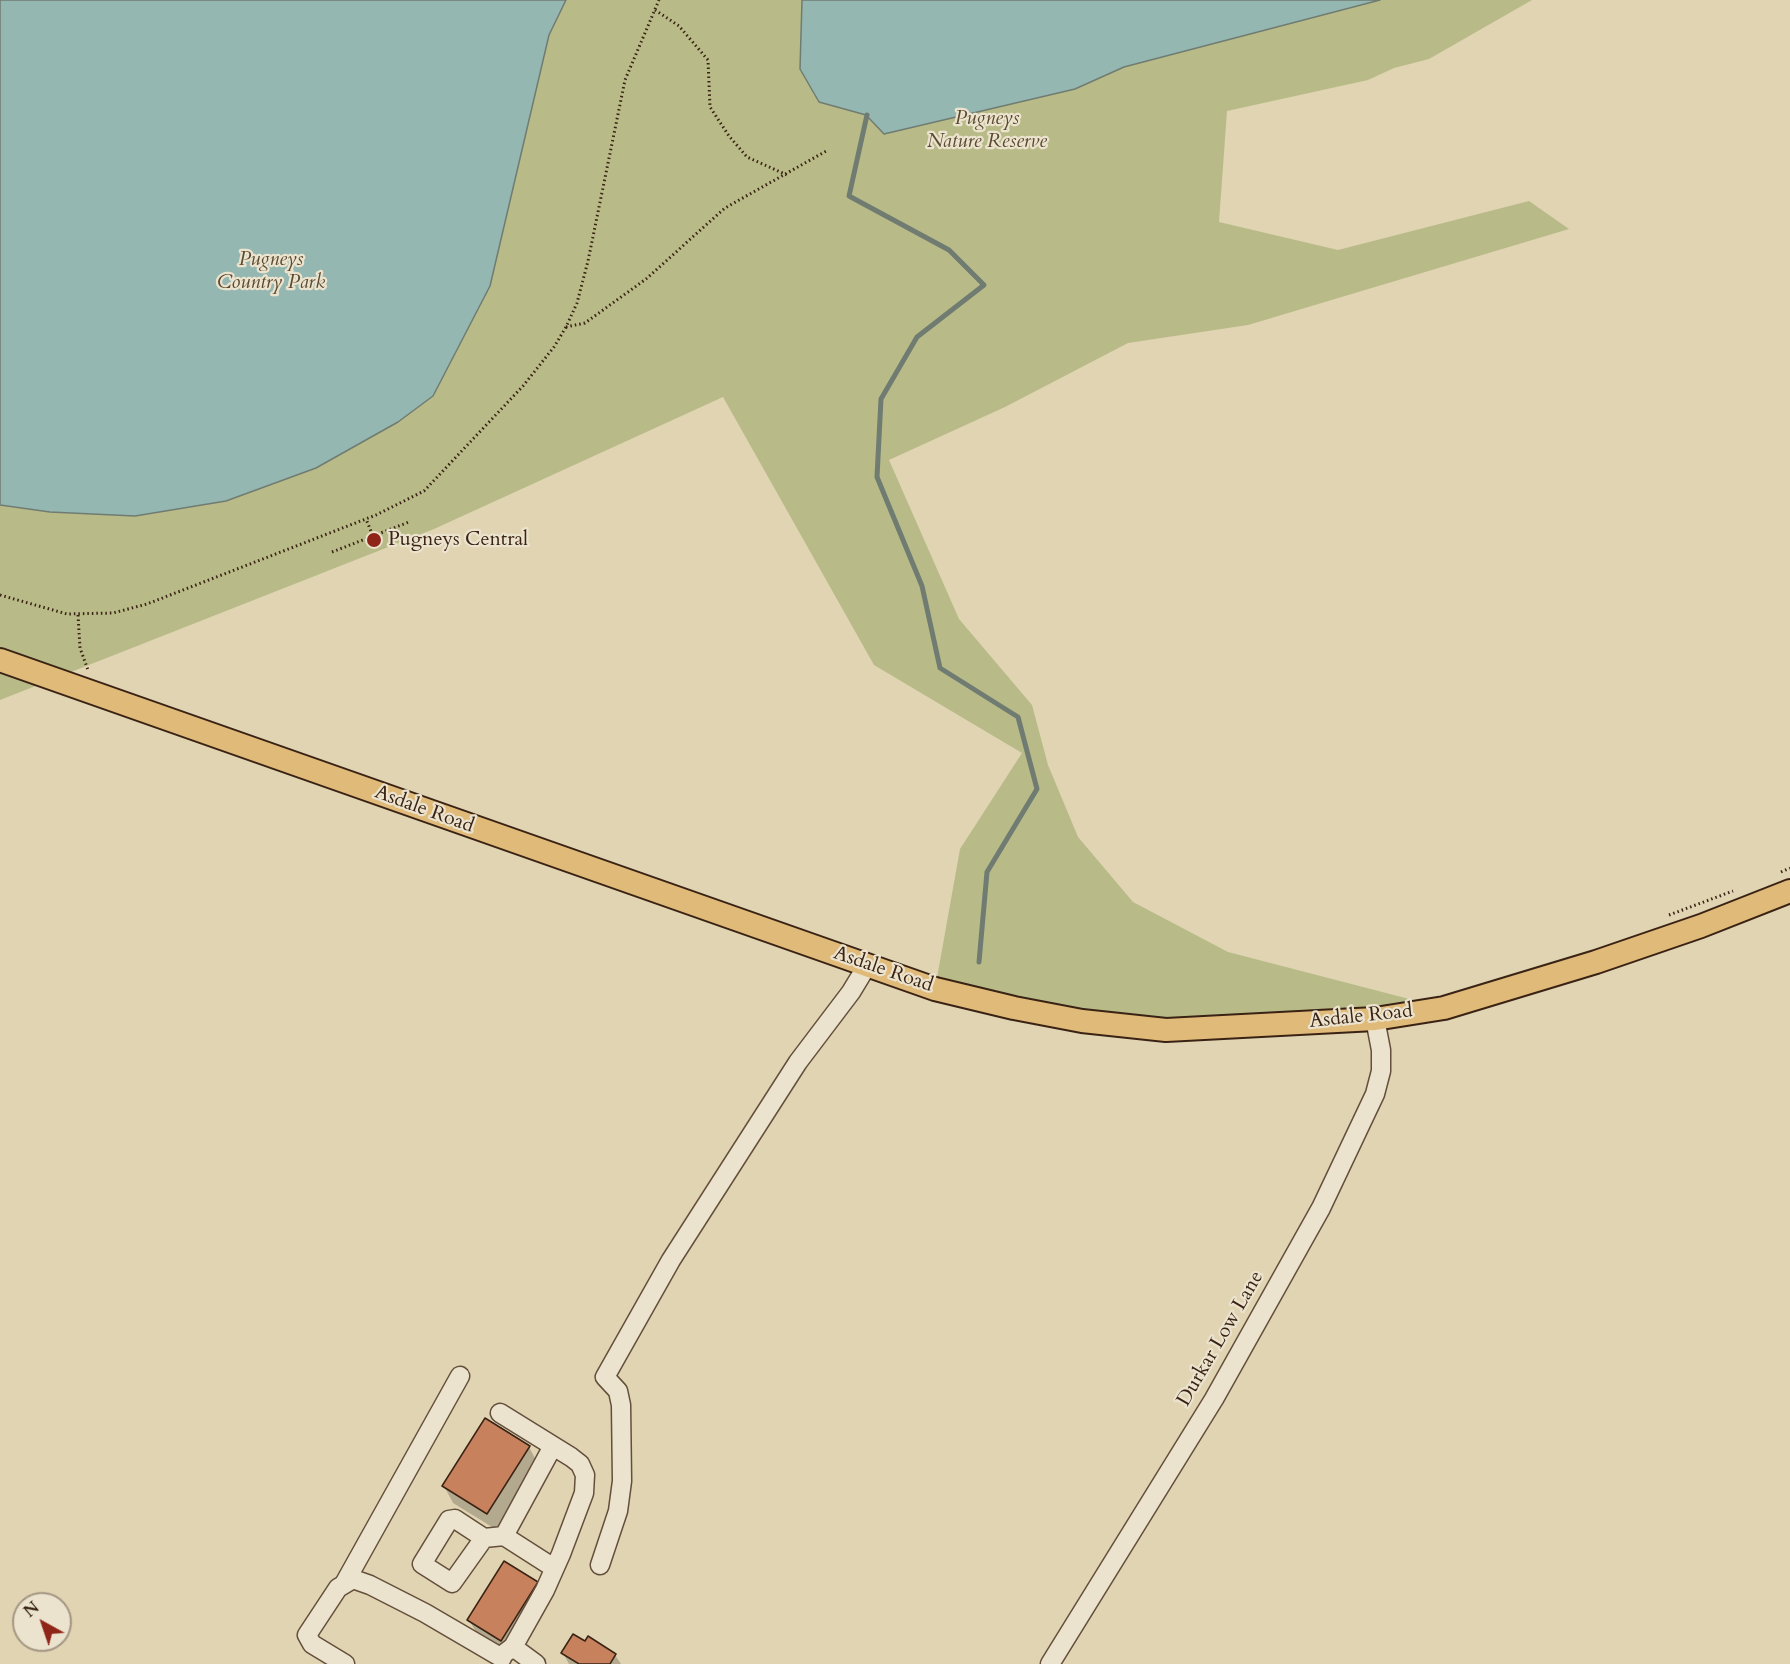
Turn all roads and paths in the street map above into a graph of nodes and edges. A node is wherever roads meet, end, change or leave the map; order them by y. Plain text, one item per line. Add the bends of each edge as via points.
1 (659, 0) edge
2 (655, 10) junction
3 (828, 150) dead end
4 (787, 175) junction
5 (566, 327) junction
6 (366, 519) junction
7 (409, 522) dead end
8 (372, 536) junction
9 (332, 552) dead end
10 (0, 596) edge
11 (78, 615) junction
12 (0, 660) edge
13 (90, 677) dead end
14 (1790, 868) edge
15 (1785, 882) edge
16 (1736, 890) dead end
17 (1658, 919) dead end
18 (868, 964) junction
19 (1375, 1019) junction
20 (460, 1376) dead end
21 (500, 1413) dead end
22 (553, 1446) junction
23 (504, 1536) junction
24 (484, 1538) dead end
25 (600, 1565) dead end
26 (554, 1568) junction
27 (344, 1584) junction
28 (504, 1656) edge
29 (345, 1664) edge
30 (536, 1664) edge
31 (1050, 1664) edge

1 - 2 path
2 - 4 path via 679,26 708,60 710,107 729,136 747,157
2 - 5 path via 626,80 588,261
3 - 4 path
4 - 5 path via 725,208 646,279 585,323
5 - 6 path via 523,386 424,491
6 - 8 path
6 - 11 path via 147,604 113,613
7 - 8 path
8 - 9 path
10 - 11 path
11 - 13 path via 80,648
12 - 18 main road, Asdale Road
14 - 15 path
15 - 19 main road, Asdale Road via 1701,926 1596,962 1444,1008
16 - 17 path
18 - 19 main road, Asdale Road via 936,989 1082,1021 1166,1030
18 - 25 street via 851,993 798,1062 684,1241 605,1377 618,1391 621,1405 622,1481 618,1511
19 - 31 street, Durkar Low Lane via 1381,1071 1375,1094 1321,1208 1214,1399
20 - 27 street
21 - 22 street
22 - 23 street
22 - 26 street via 580,1464 585,1475 584,1493
23 - 24 street
23 - 26 street
26 - 28 street
27 - 28 street via 353,1579 370,1585
27 - 29 street via 307,1635 312,1644
28 - 30 street

